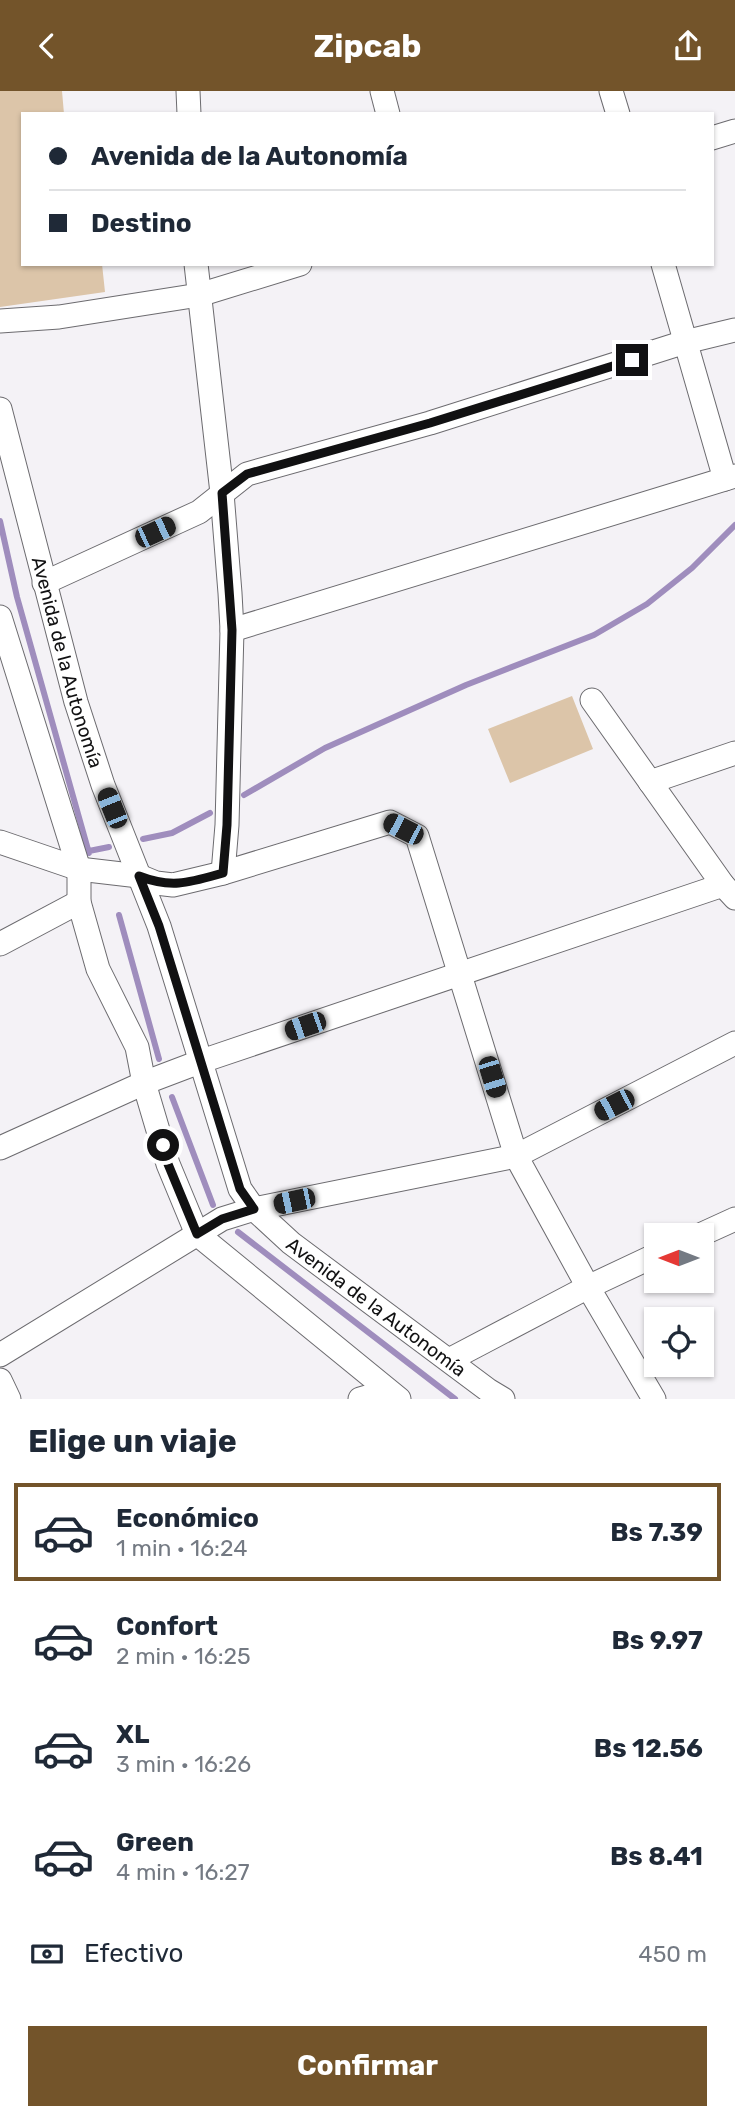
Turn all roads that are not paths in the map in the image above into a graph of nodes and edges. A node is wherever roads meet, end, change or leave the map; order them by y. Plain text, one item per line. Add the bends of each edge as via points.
1 (188, 91) edge
2 (382, 91) edge
3 (611, 91) edge
4 (189, 112) edge
5 (387, 112) edge
6 (617, 112) edge
7 (735, 131) edge
8 (714, 137) edge
9 (196, 266) edge
10 (293, 266) edge
11 (664, 266) edge
12 (198, 295) junction
13 (0, 321) edge
14 (735, 330) edge
15 (685, 342) junction
16 (0, 408) edge
17 (730, 478) edge
18 (222, 493) junction
19 (44, 583) junction
20 (0, 617) edge
21 (232, 630) junction
22 (592, 700) dead end
23 (735, 753) edge
24 (650, 782) junction
25 (0, 842) edge
26 (79, 869) junction
27 (223, 873) junction
28 (139, 876) junction
29 (729, 891) edge
30 (79, 902) junction
31 (0, 944) edge
32 (461, 973) junction
33 (735, 1043) edge
34 (202, 1061) junction
35 (144, 1083) junction
36 (0, 1148) edge
37 (516, 1156) junction
38 (254, 1209) junction
39 (735, 1219) edge
40 (714, 1229) edge
41 (197, 1234) junction
42 (644, 1261) edge
43 (588, 1287) junction
44 (0, 1356) edge
45 (449, 1360) junction
46 (0, 1380) edge
47 (393, 1395) edge
48 (9, 1399) edge
49 (360, 1399) edge
50 (503, 1399) edge
51 (654, 1399) edge

1 - 4 street
2 - 5 street
3 - 6 street
7 - 8 street
9 - 12 street
10 - 12 street
11 - 15 street
12 - 13 street via 59,317
12 - 18 street
14 - 15 street
15 - 17 street
15 - 18 street via 430,423 247,474
16 - 19 street, Avenida de la Autonomía
17 - 21 street
18 - 19 street via 198,512
18 - 21 street
19 - 28 street, Avenida de la Autonomía via 76,702
20 - 26 street
21 - 27 street
22 - 24 street
23 - 24 street
24 - 29 street
25 - 26 street
26 - 28 street
26 - 30 street
27 - 28 street via 173,885
27 - 32 street via 390,822 417,836
28 - 34 street, Avenida de la Autonomía
29 - 32 street
30 - 31 street
30 - 35 street via 98,969 124,1017
32 - 34 street
32 - 37 street
33 - 37 street
34 - 35 street
34 - 38 street, Avenida de la Autonomía via 240,1189
35 - 36 street
35 - 41 street via 168,1164
37 - 38 street
37 - 43 street
38 - 41 street via 222,1219
38 - 45 street, Avenida de la Autonomía via 291,1243
39 - 40 street
41 - 44 street
41 - 47 street
42 - 43 street
43 - 45 street
43 - 51 street
45 - 50 street, Avenida de la Autonomía
46 - 48 street
47 - 49 street

